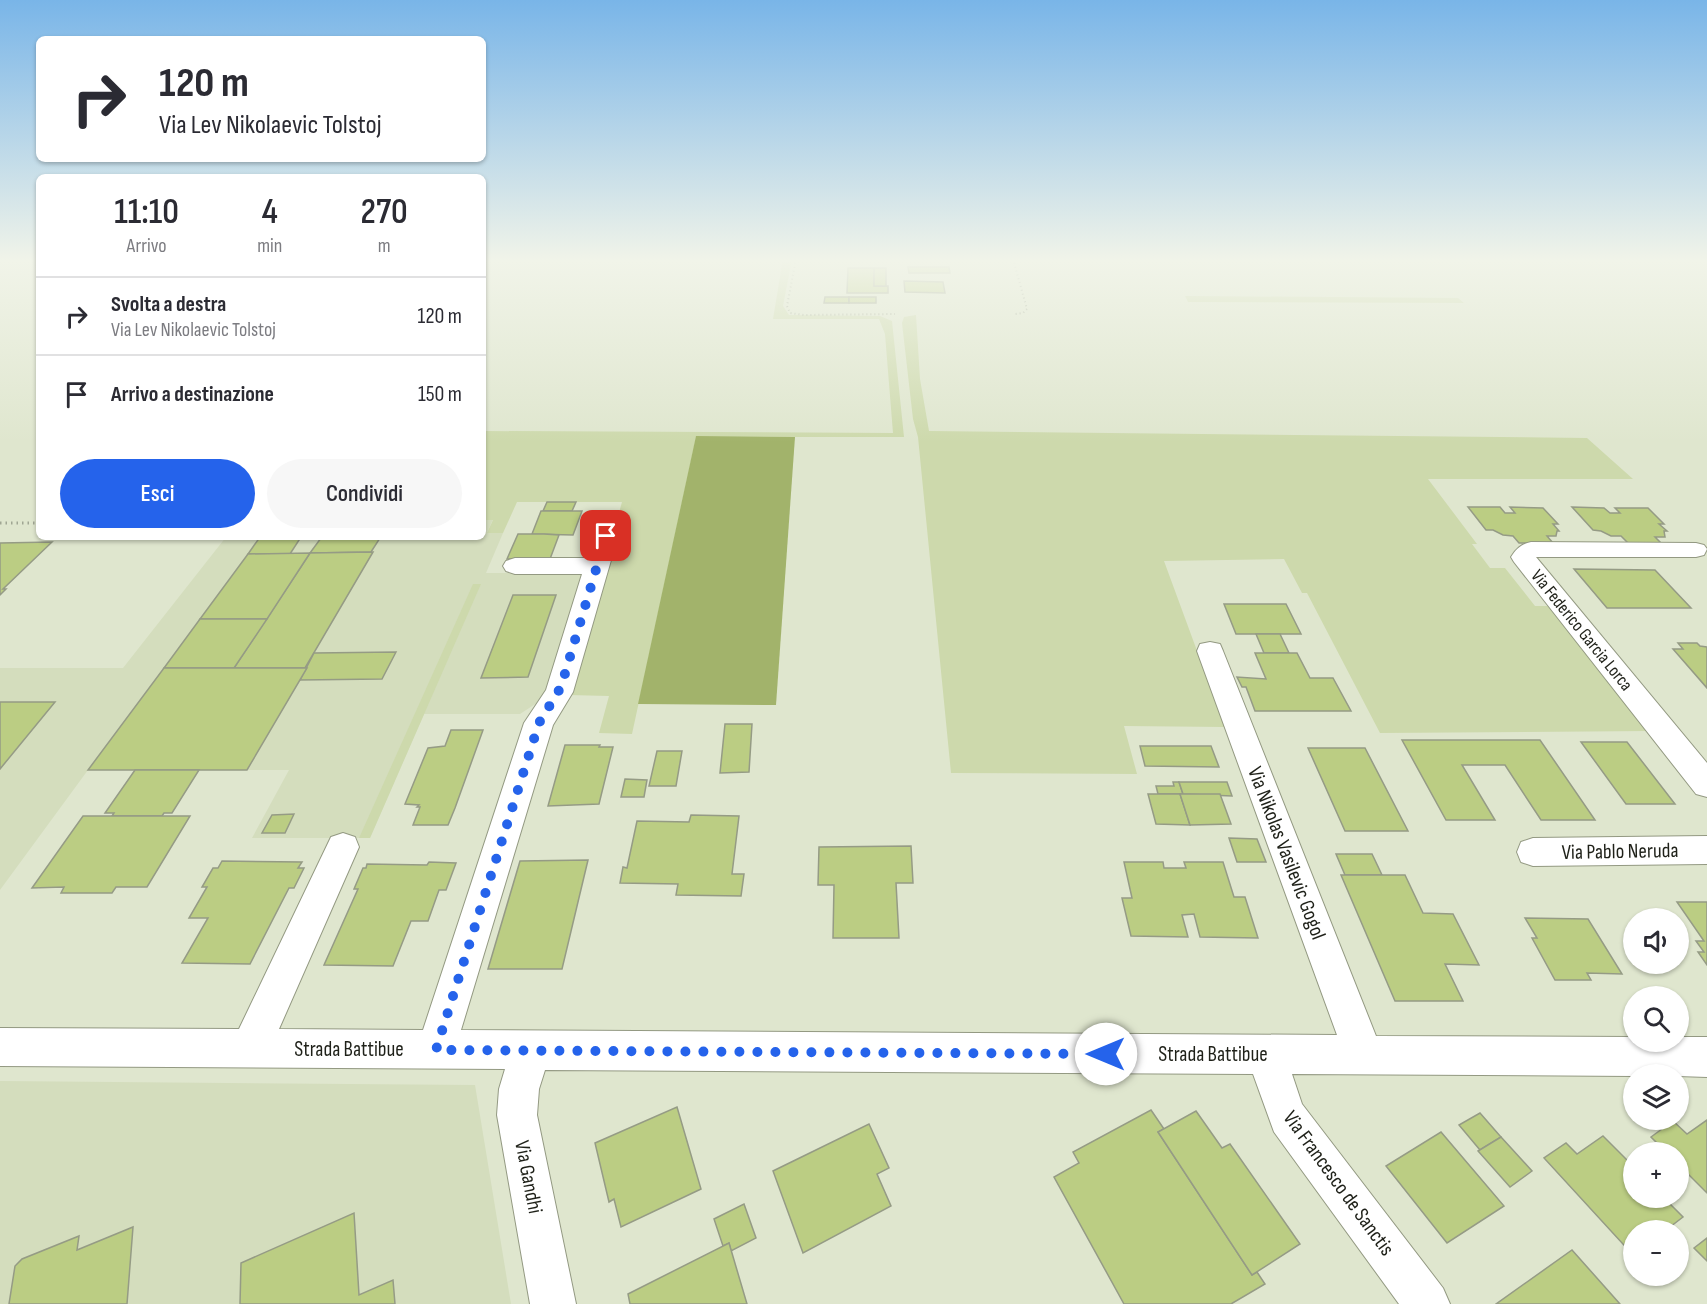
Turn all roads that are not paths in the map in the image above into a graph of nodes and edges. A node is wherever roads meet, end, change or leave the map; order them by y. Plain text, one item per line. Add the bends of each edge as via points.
1 (606, 536) dead end
2 (1696, 550) dead end
3 (515, 566) dead end
4 (597, 566) junction
5 (1210, 651) dead end
6 (1707, 785) edge
7 (343, 847) dead end
8 (1707, 850) edge
9 (1533, 852) dead end
10 (0, 1047) edge
11 (250, 1049) junction
12 (436, 1050) junction
13 (531, 1051) junction
14 (1267, 1055) junction
15 (1364, 1055) junction
16 (1707, 1057) edge
17 (553, 1304) edge
18 (1427, 1304) edge

1 - 4 street
2 - 6 street, Via Federico Garcia Lorca via 1531,549 1523,557
3 - 4 street
4 - 12 street via 559,692 539,723
5 - 15 street, Via Nikolas Vasilevic Gogol
7 - 11 street
8 - 9 street, Via Pablo Neruda
10 - 11 street, Strada Battibue
11 - 12 street, Strada Battibue
12 - 13 street, Strada Battibue
13 - 14 street, Strada Battibue
13 - 17 street, Via Gandhi via 519,1089 517,1115
14 - 15 street, Strada Battibue
14 - 18 street, Via Francesco de Sanctis via 1288,1118
15 - 16 street, Strada Battibue

